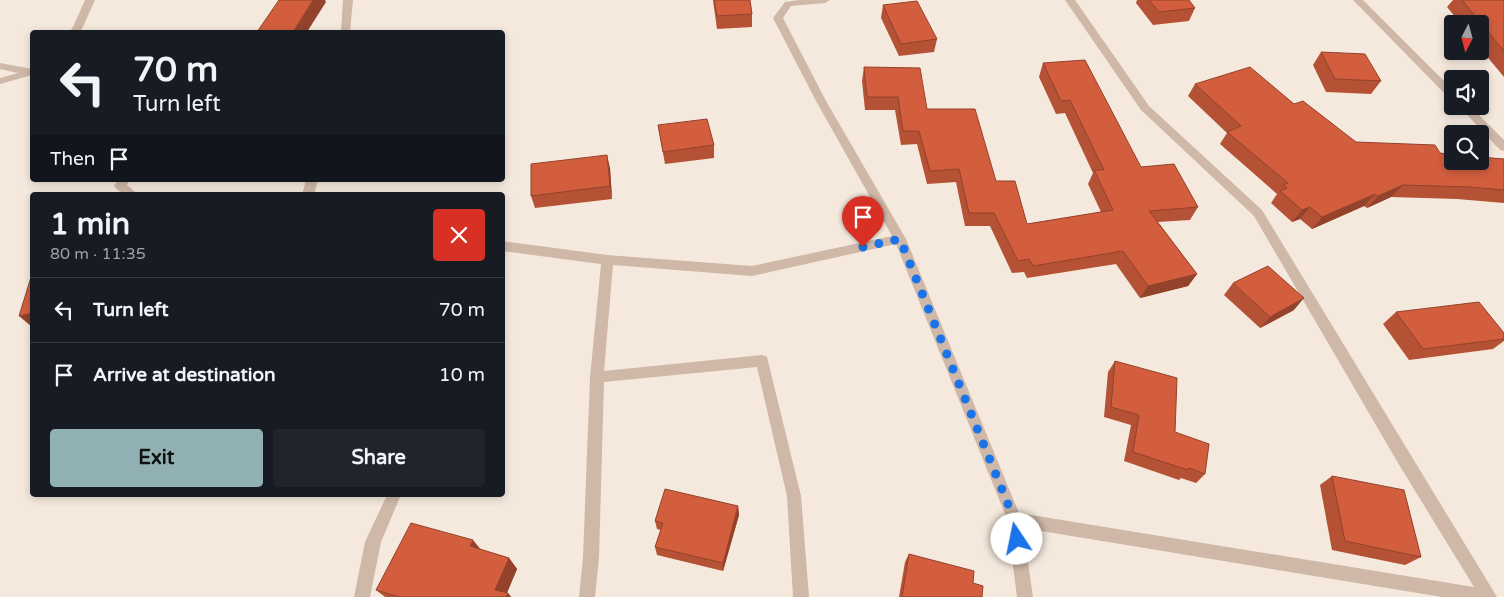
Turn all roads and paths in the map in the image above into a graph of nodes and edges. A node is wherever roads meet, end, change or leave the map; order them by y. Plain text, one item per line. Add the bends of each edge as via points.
1 (90, 0) edge
2 (348, 0) edge
3 (825, 0) edge
4 (1070, 0) edge
5 (1358, 0) edge
6 (76, 30) edge
7 (346, 30) edge
8 (0, 66) edge
9 (30, 72) edge
10 (30, 73) edge
11 (0, 81) edge
12 (1444, 87) edge
13 (1473, 115) edge
14 (1504, 147) edge
15 (123, 182) edge
16 (129, 192) edge
17 (900, 239) junction
18 (505, 246) edge
19 (607, 260) junction
20 (598, 377) junction
21 (394, 497) dead end
22 (1014, 519) junction
23 (362, 597) edge
24 (587, 597) edge
25 (801, 597) edge
26 (1025, 597) edge
27 (1489, 597) edge

1 - 6 street
2 - 7 street
3 - 17 street via 788,4 778,18
4 - 27 street via 1145,108 1258,213
5 - 12 street
8 - 9 street
10 - 11 street
13 - 14 street
15 - 16 street via 120,186
17 - 19 street via 752,271
17 - 22 street
18 - 19 street
19 - 20 street
20 - 24 street via 592,557
20 - 25 street via 762,361 794,496
21 - 23 street via 373,542
22 - 26 street
22 - 27 street

